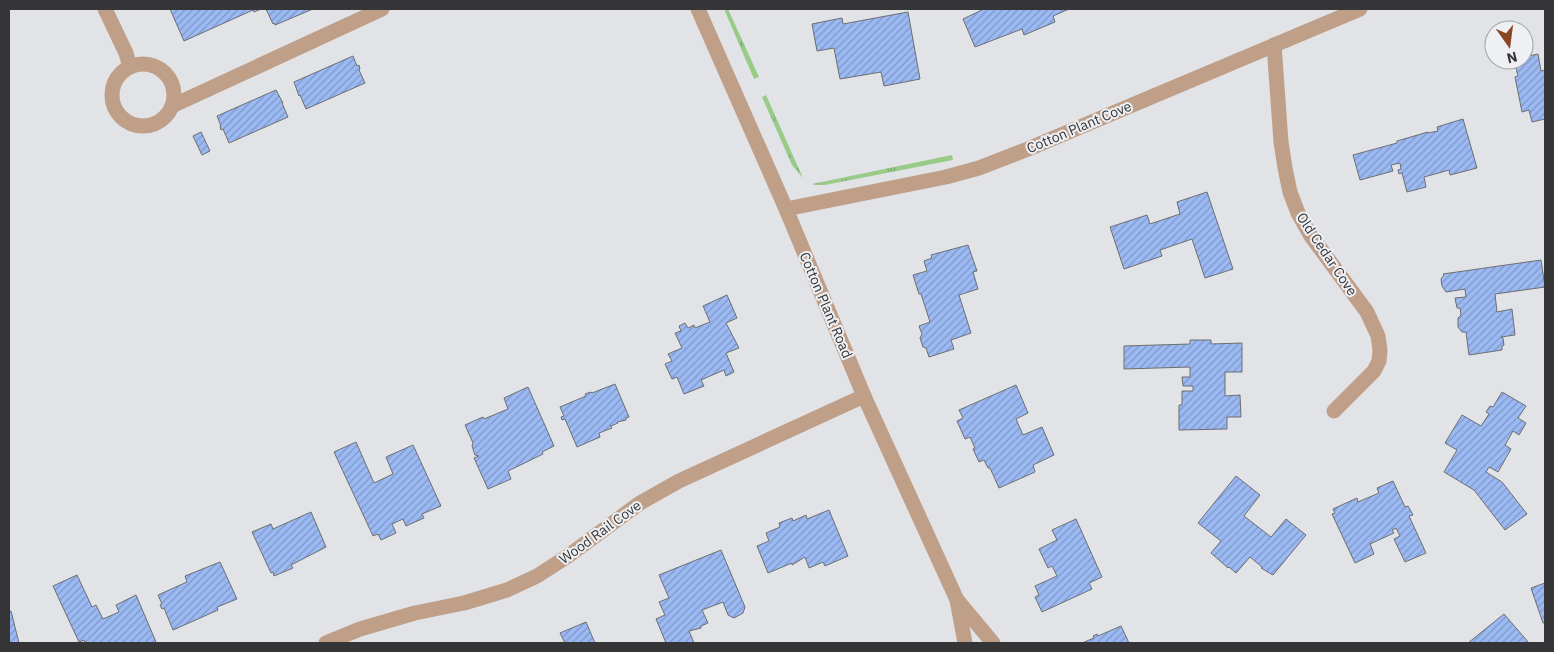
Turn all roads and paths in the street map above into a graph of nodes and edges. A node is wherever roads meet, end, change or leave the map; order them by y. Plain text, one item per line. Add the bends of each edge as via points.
1 (105, 9) edge
2 (382, 9) edge
3 (698, 9) edge
4 (1360, 9) edge
5 (1274, 45) junction
6 (130, 66) junction
7 (172, 106) junction
8 (786, 209) junction
9 (864, 396) junction
10 (1334, 411) dead end
11 (956, 600) junction
12 (326, 643) edge
13 (965, 643) edge
14 (993, 643) edge

1 - 6 street
2 - 7 street
3 - 8 street, Cotton Plant Road
4 - 5 street, Cotton Plant Cove
5 - 8 street, Cotton Plant Cove via 979,168
5 - 10 street, Old Cedar Cove via 1281,142 1290,192 1311,236 1367,312 1378,336 1379,361 1374,371
6 - 7 street via 151,65 163,71 174,91
6 - 7 street via 115,81 112,92 113,103 124,120 140,126 158,122
8 - 9 street, Cotton Plant Road
9 - 11 street, Cotton Plant Road
9 - 12 street, Wood Rail Cove via 678,481 640,502 537,576 507,590 360,629
11 - 13 street, Cotton Plant Road
11 - 14 street, Cotton Plant Road

